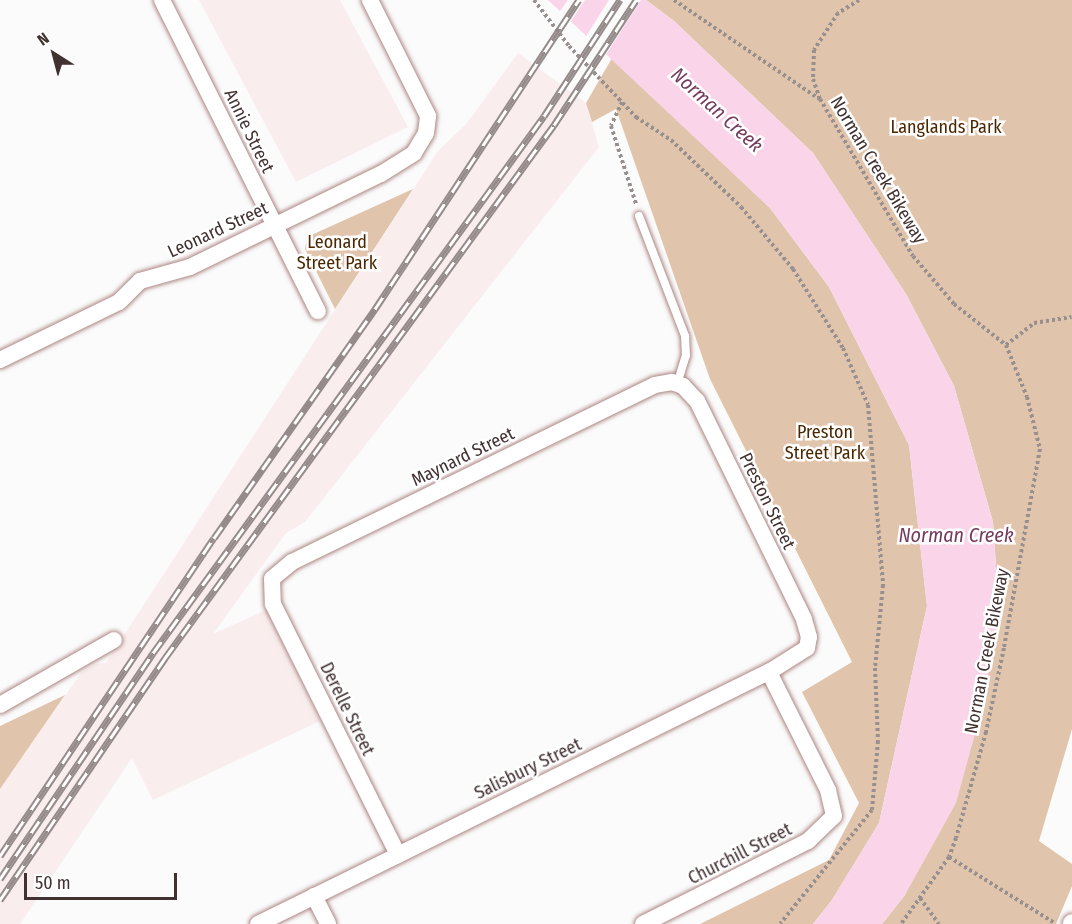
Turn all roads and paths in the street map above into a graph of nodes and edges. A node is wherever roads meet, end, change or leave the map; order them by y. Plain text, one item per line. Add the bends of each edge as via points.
1 (162, 0) edge
2 (370, 0) edge
3 (534, 0) edge
4 (674, 0) edge
5 (859, 0) edge
6 (820, 99) junction
7 (622, 102) junction
8 (639, 216) joint
9 (274, 226) junction
10 (318, 311) dead end
11 (1072, 317) edge
12 (1006, 345) junction
13 (0, 360) edge
14 (677, 384) junction
15 (272, 579) joint
16 (114, 640) dead end
17 (810, 643) joint
18 (769, 672) junction
19 (0, 705) edge
20 (398, 855) junction
21 (949, 857) junction
22 (314, 897) junction
23 (920, 898) junction
24 (1067, 923) edge
25 (258, 924) edge
26 (328, 924) edge
27 (643, 924) edge
28 (780, 924) edge
29 (901, 924) edge
30 (939, 924) edge

1 - 9 street, Annie Street
2 - 9 street, Leonard Street via 428,116 428,125 419,145 394,167
3 - 7 path via 569,46
4 - 6 path
5 - 6 path, Norman Creek Bikeway via 838,13 814,50 813,79
6 - 12 path, Norman Creek Bikeway via 913,256 954,304
7 - 8 path via 611,126
7 - 28 path via 671,140 725,192 793,269 843,348 868,405 883,585 875,668 878,741 872,810
8 - 14 lane via 685,336 686,355
9 - 10 street, Annie Street
9 - 13 street, Leonard Street via 190,267 140,281 119,302
11 - 12 path via 1034,323
12 - 21 path, Norman Creek Bikeway via 1027,397 1040,448 986,732
14 - 15 street, Maynard Street via 654,385 292,562
14 - 17 street, Preston Street via 697,401 804,619
15 - 20 street, Derelle Street via 273,604
16 - 19 street
17 - 18 street, Salisbury Street via 796,658
18 - 20 street, Salisbury Street
18 - 27 street, Churchill Street via 828,790 834,816 808,841
20 - 22 street, Salisbury Street
21 - 23 path, Norman Creek Bikeway
21 - 24 path
22 - 25 street, Salisbury Street
22 - 26 street
23 - 29 path, Norman Creek Bikeway
23 - 30 path

